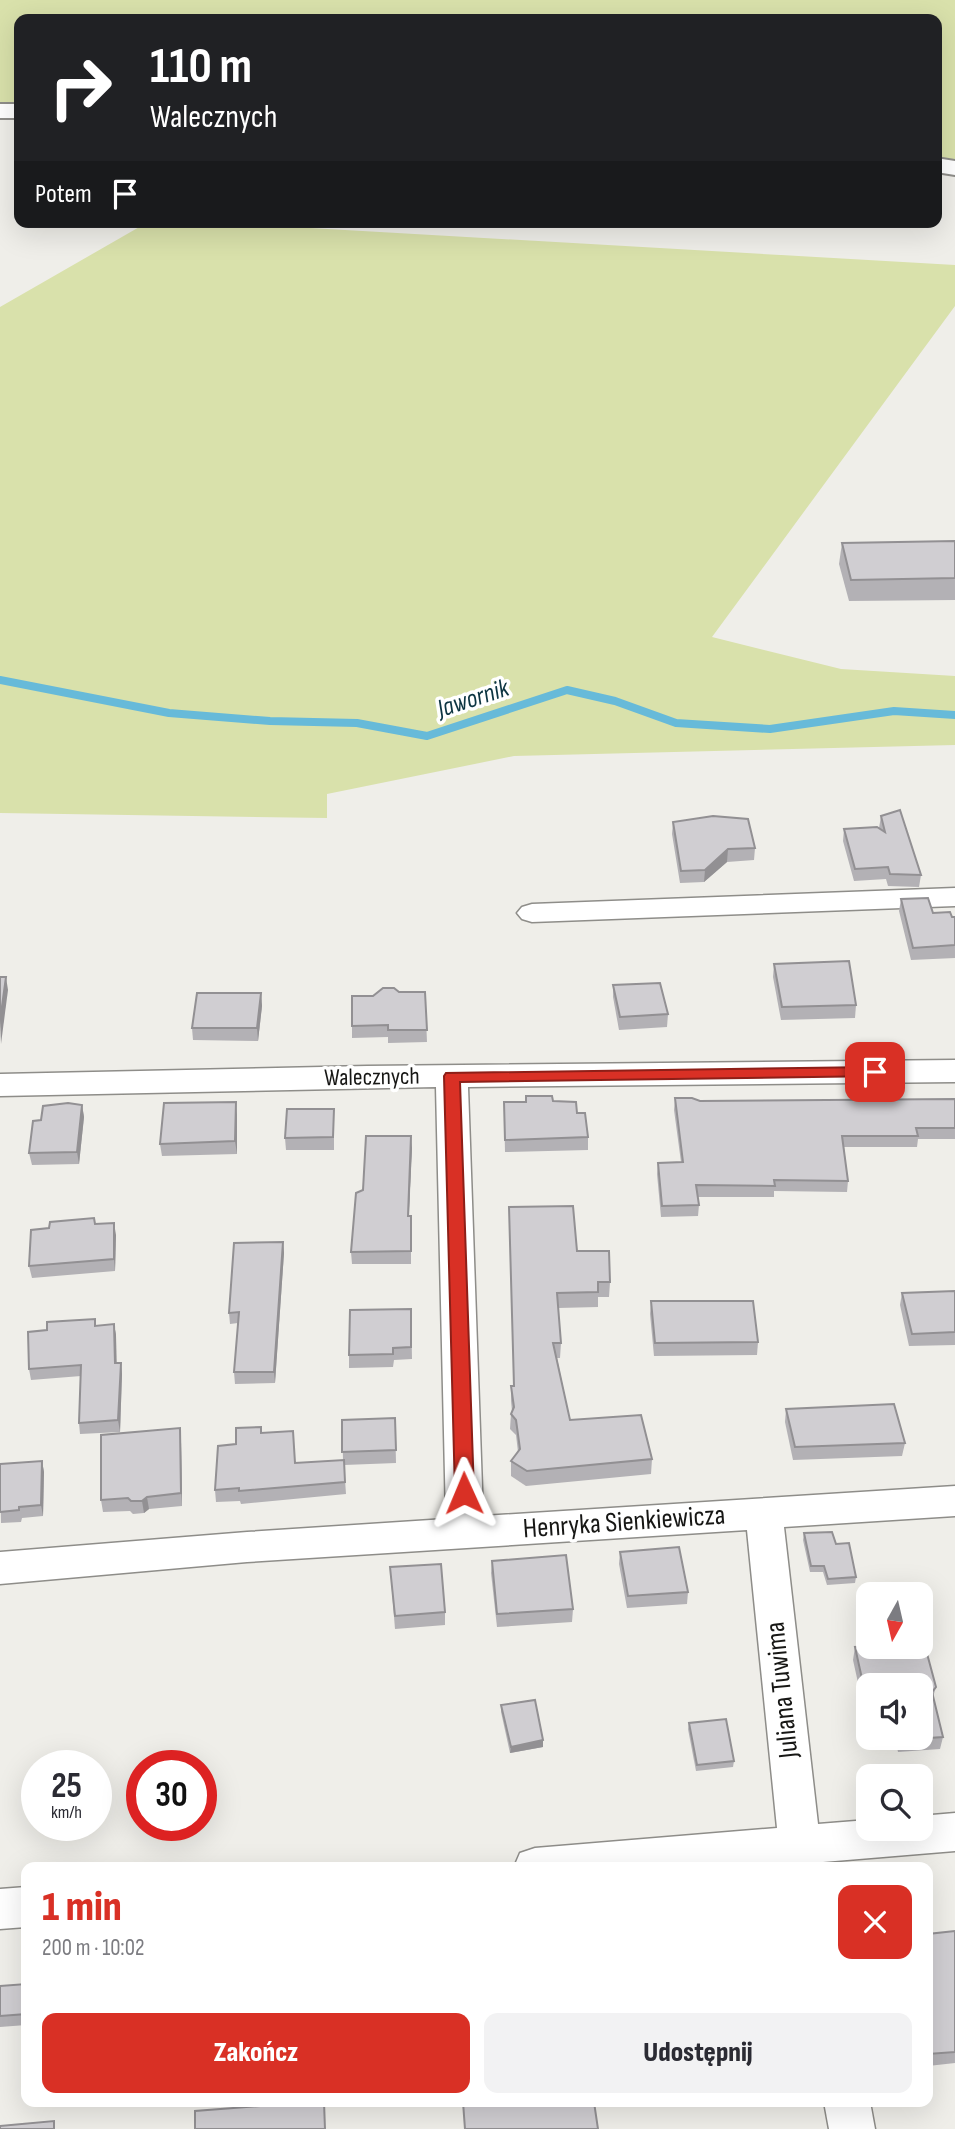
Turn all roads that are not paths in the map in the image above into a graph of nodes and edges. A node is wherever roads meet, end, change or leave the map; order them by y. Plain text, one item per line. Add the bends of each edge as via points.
1 (955, 897) edge
2 (531, 914) dead end
3 (955, 1071) edge
4 (452, 1076) junction
5 (0, 1085) edge
6 (955, 1501) edge
7 (764, 1513) junction
8 (465, 1533) junction
9 (0, 1568) edge
10 (955, 1832) edge
11 (800, 1857) edge
12 (668, 1862) edge
13 (21, 1907) edge
14 (0, 1909) edge
15 (848, 2107) edge
16 (852, 2129) edge

1 - 2 street
3 - 4 street, Walecznych
4 - 5 street, Walecznych
4 - 8 street
6 - 7 street, Henryka Sienkiewicza
7 - 8 street, Henryka Sienkiewicza
7 - 11 street, Juliana Tuwima
8 - 9 street, Henryka Sienkiewicza
10 - 11 street
11 - 12 street
13 - 14 street
15 - 16 street

